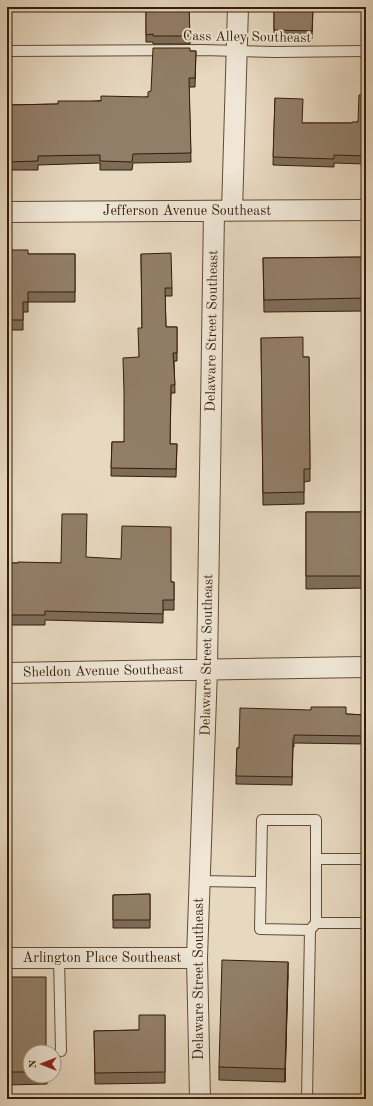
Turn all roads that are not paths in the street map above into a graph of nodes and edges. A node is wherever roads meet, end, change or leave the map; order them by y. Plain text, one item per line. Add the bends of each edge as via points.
1 (238, 7) edge
2 (7, 51) edge
3 (237, 51) junction
4 (366, 51) edge
5 (366, 210) edge
6 (7, 212) edge
7 (223, 212) junction
8 (366, 667) edge
9 (207, 669) junction
10 (7, 673) edge
11 (316, 859) junction
12 (366, 859) edge
13 (200, 882) junction
14 (260, 882) junction
15 (366, 923) edge
16 (313, 927) junction
17 (7, 958) edge
18 (59, 958) junction
19 (197, 958) junction
20 (61, 1044) edge
21 (200, 1099) edge
22 (307, 1099) edge

1 - 3 street, Delaware Street Southeast
2 - 3 lane, Cass Alley Southeast
3 - 4 lane, Cass Alley Southeast
3 - 7 street, Delaware Street Southeast
5 - 7 street, Jefferson Avenue Southeast
6 - 7 street, Jefferson Avenue Southeast
7 - 9 street, Delaware Street Southeast
8 - 9 street, Sheldon Avenue Southeast
9 - 10 street, Sheldon Avenue Southeast
9 - 13 street, Delaware Street Southeast
11 - 12 lane
11 - 14 lane via 316,820 262,820
11 - 16 lane
13 - 14 lane
13 - 19 street, Delaware Street Southeast
14 - 16 lane via 260,929
15 - 16 lane
16 - 22 lane
17 - 18 street, Arlington Place Southeast
18 - 19 street, Arlington Place Southeast
18 - 20 lane
19 - 21 street, Delaware Street Southeast

